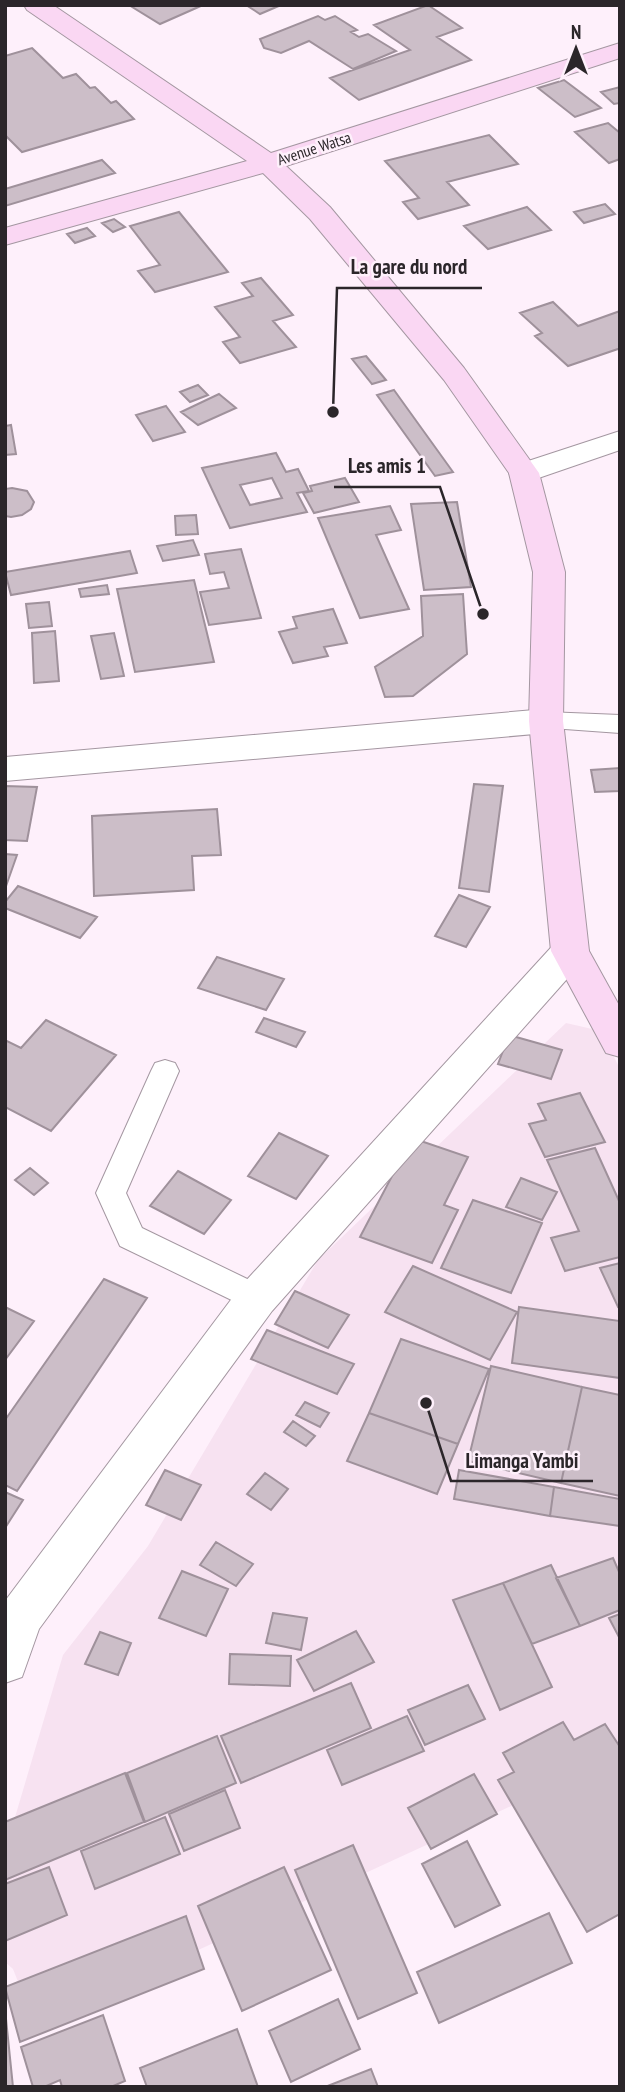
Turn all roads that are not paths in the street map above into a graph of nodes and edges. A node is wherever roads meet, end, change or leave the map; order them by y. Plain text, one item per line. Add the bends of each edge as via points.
1 (36, 5) edge
2 (620, 50) edge
3 (268, 163) junction
4 (5, 237) edge
5 (620, 440) edge
6 (524, 473) junction
7 (546, 721) junction
8 (620, 724) edge
9 (5, 769) edge
10 (570, 951) junction
11 (620, 1042) edge
12 (165, 1071) dead end
13 (257, 1298) junction
14 (5, 1661) edge

1 - 3 street
2 - 3 street, Avenue Watsa
3 - 4 street, Avenue Watsa
3 - 6 street via 320,213 454,373
5 - 6 street
6 - 7 street via 550,572
7 - 8 lane
7 - 9 street
7 - 10 street
10 - 11 street
10 - 13 street
12 - 13 lane via 111,1193 131,1237
13 - 14 street via 20,1618

